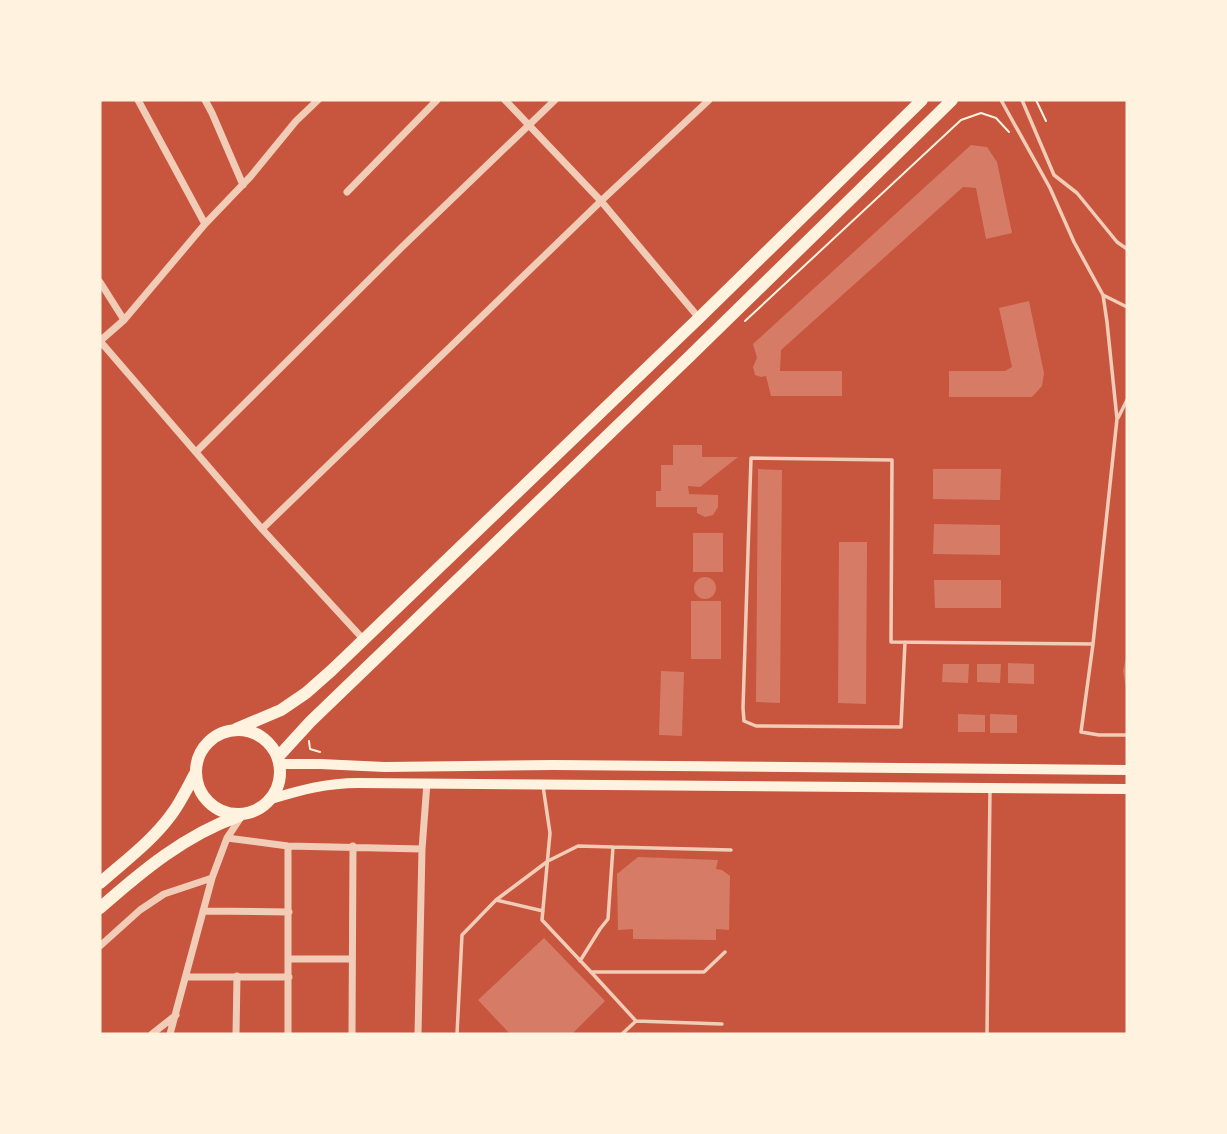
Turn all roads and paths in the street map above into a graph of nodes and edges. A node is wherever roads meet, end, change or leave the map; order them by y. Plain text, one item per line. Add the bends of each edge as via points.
1 (138, 100) edge
2 (205, 100) edge
3 (318, 100) edge
4 (437, 100) edge
5 (505, 100) edge
6 (555, 100) edge
7 (709, 100) edge
8 (922, 100) edge
9 (951, 100) edge
10 (1001, 100) edge
11 (1022, 100) edge
12 (1036, 100) edge
13 (1046, 121) dead end
14 (529, 124) junction
15 (1015, 138) dead end
16 (243, 185) junction
17 (347, 192) dead end
18 (601, 201) junction
19 (205, 225) junction
20 (1127, 249) edge
21 (100, 282) edge
22 (1103, 295) junction
23 (1127, 307) edge
24 (699, 318) junction
25 (124, 320) junction
26 (740, 326) dead end
27 (100, 341) edge
28 (1127, 400) edge
29 (1117, 419) junction
30 (196, 452) junction
31 (262, 529) junction
32 (364, 640) junction
33 (905, 642) junction
34 (1093, 644) junction
35 (236, 729) junction
36 (1127, 736) edge
37 (308, 737) dead end
38 (321, 752) dead end
39 (279, 760) junction
40 (1127, 770) edge
41 (196, 771) junction
42 (427, 783) junction
43 (542, 784) junction
44 (990, 788) junction
45 (1127, 789) edge
46 (271, 799) junction
47 (244, 814) junction
48 (227, 838) junction
49 (288, 846) junction
50 (353, 846) junction
51 (614, 847) junction
52 (422, 849) junction
53 (731, 850) dead end
54 (548, 862) junction
55 (212, 878) junction
56 (100, 883) edge
57 (496, 900) junction
58 (100, 908) edge
59 (203, 911) junction
60 (543, 911) junction
61 (289, 912) junction
62 (100, 946) edge
63 (725, 952) dead end
64 (289, 959) junction
65 (352, 959) junction
66 (580, 961) junction
67 (591, 972) junction
68 (237, 976) junction
69 (186, 977) junction
70 (289, 977) junction
71 (176, 1015) junction
72 (636, 1021) junction
73 (722, 1024) dead end
74 (152, 1034) edge
75 (170, 1034) edge
76 (236, 1034) edge
77 (288, 1034) edge
78 (352, 1034) edge
79 (418, 1034) edge
80 (457, 1034) edge
81 (622, 1034) edge
82 (987, 1034) edge

1 - 19 street
2 - 16 street
3 - 16 street
4 - 17 street
5 - 14 street
6 - 14 street
7 - 18 street
8 - 24 highway
9 - 39 highway via 310,722
10 - 22 lane
11 - 20 lane via 1054,176 1077,192 1116,242
12 - 13 path
14 - 18 street
14 - 30 street
15 - 26 path via 996,118 981,113 961,120
16 - 19 street
18 - 24 street
18 - 31 street
19 - 25 street
21 - 25 street
22 - 23 lane
22 - 29 lane
24 - 32 highway
25 - 27 street
27 - 30 street
28 - 29 lane
29 - 34 lane
30 - 31 street
31 - 32 street
32 - 35 highway via 293,702
33 - 33 lane via 891,642 892,460 751,458 744,721 756,726 901,727
33 - 34 lane
34 - 36 lane via 1080,732
35 - 39 highway via 257,733 273,747
35 - 41 highway via 207,742
37 - 38 path via 310,749
39 - 40 main road via 386,767
39 - 46 highway via 280,776
41 - 47 highway via 198,786 216,808
41 - 56 highway via 162,826
42 - 43 main road
42 - 46 main road via 333,783
42 - 52 street
43 - 44 main road
43 - 54 lane via 550,833
44 - 45 main road
44 - 82 lane
46 - 47 highway
47 - 48 street
47 - 58 highway via 179,845
48 - 49 street
48 - 55 street
49 - 50 street
49 - 61 street
50 - 52 street
50 - 65 street
51 - 53 lane
51 - 54 lane via 578,846
51 - 66 lane via 608,919
52 - 79 street
54 - 57 lane
54 - 60 lane
55 - 59 street
55 - 62 street via 164,894
57 - 60 lane
57 - 80 lane via 462,935
59 - 61 street
59 - 69 street
60 - 66 lane via 542,920
61 - 64 street
63 - 67 lane via 704,972
64 - 65 street
64 - 70 street
65 - 78 street
66 - 67 lane
67 - 72 lane
68 - 69 street
68 - 70 street
68 - 76 street
69 - 71 street
70 - 77 street
71 - 74 street
71 - 75 street
72 - 73 lane
72 - 81 lane

